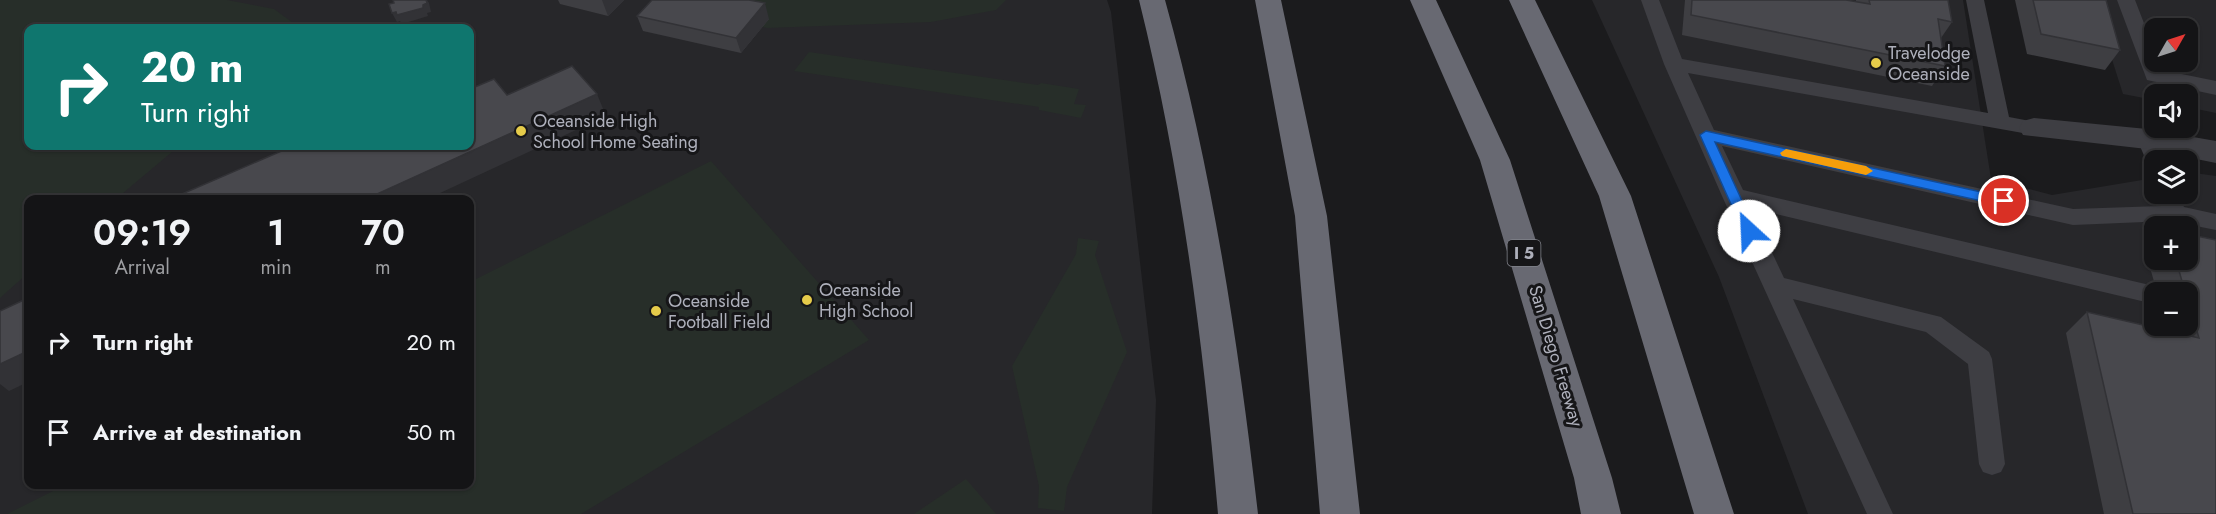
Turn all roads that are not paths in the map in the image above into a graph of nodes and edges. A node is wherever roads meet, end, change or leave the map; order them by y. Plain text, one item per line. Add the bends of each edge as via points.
1 (1152, 0) edge
2 (1268, 0) edge
3 (1423, 0) edge
4 (1524, 0) edge
5 (1650, 0) edge
6 (1975, 0) edge
7 (2126, 0) edge
8 (1674, 64) junction
9 (2216, 88) edge
10 (2000, 122) junction
11 (2034, 128) joint
12 (1706, 135) junction
13 (2151, 150) edge
14 (2198, 151) edge
15 (2216, 152) edge
16 (1733, 196) junction
17 (2175, 211) edge
18 (2216, 222) edge
19 (1774, 285) junction
20 (2144, 293) edge
21 (1992, 464) dead end
22 (1238, 514) edge
23 (1340, 514) edge
24 (1601, 514) edge
25 (1714, 514) edge
26 (1880, 514) edge

1 - 22 highway via 1181,114 1207,256
2 - 23 highway via 1311,216
3 - 24 highway, San Diego Freeway / I 5 via 1495,160
4 - 25 highway via 1615,196
5 - 8 lane
6 - 10 lane
7 - 9 lane via 2154,75
8 - 10 lane
8 - 12 lane
10 - 11 lane
11 - 13 street
12 - 16 lane
12 - 17 lane via 2073,217
14 - 15 street
16 - 19 lane
16 - 20 lane
17 - 18 lane
19 - 21 lane via 1933,324 1980,359
19 - 26 lane

